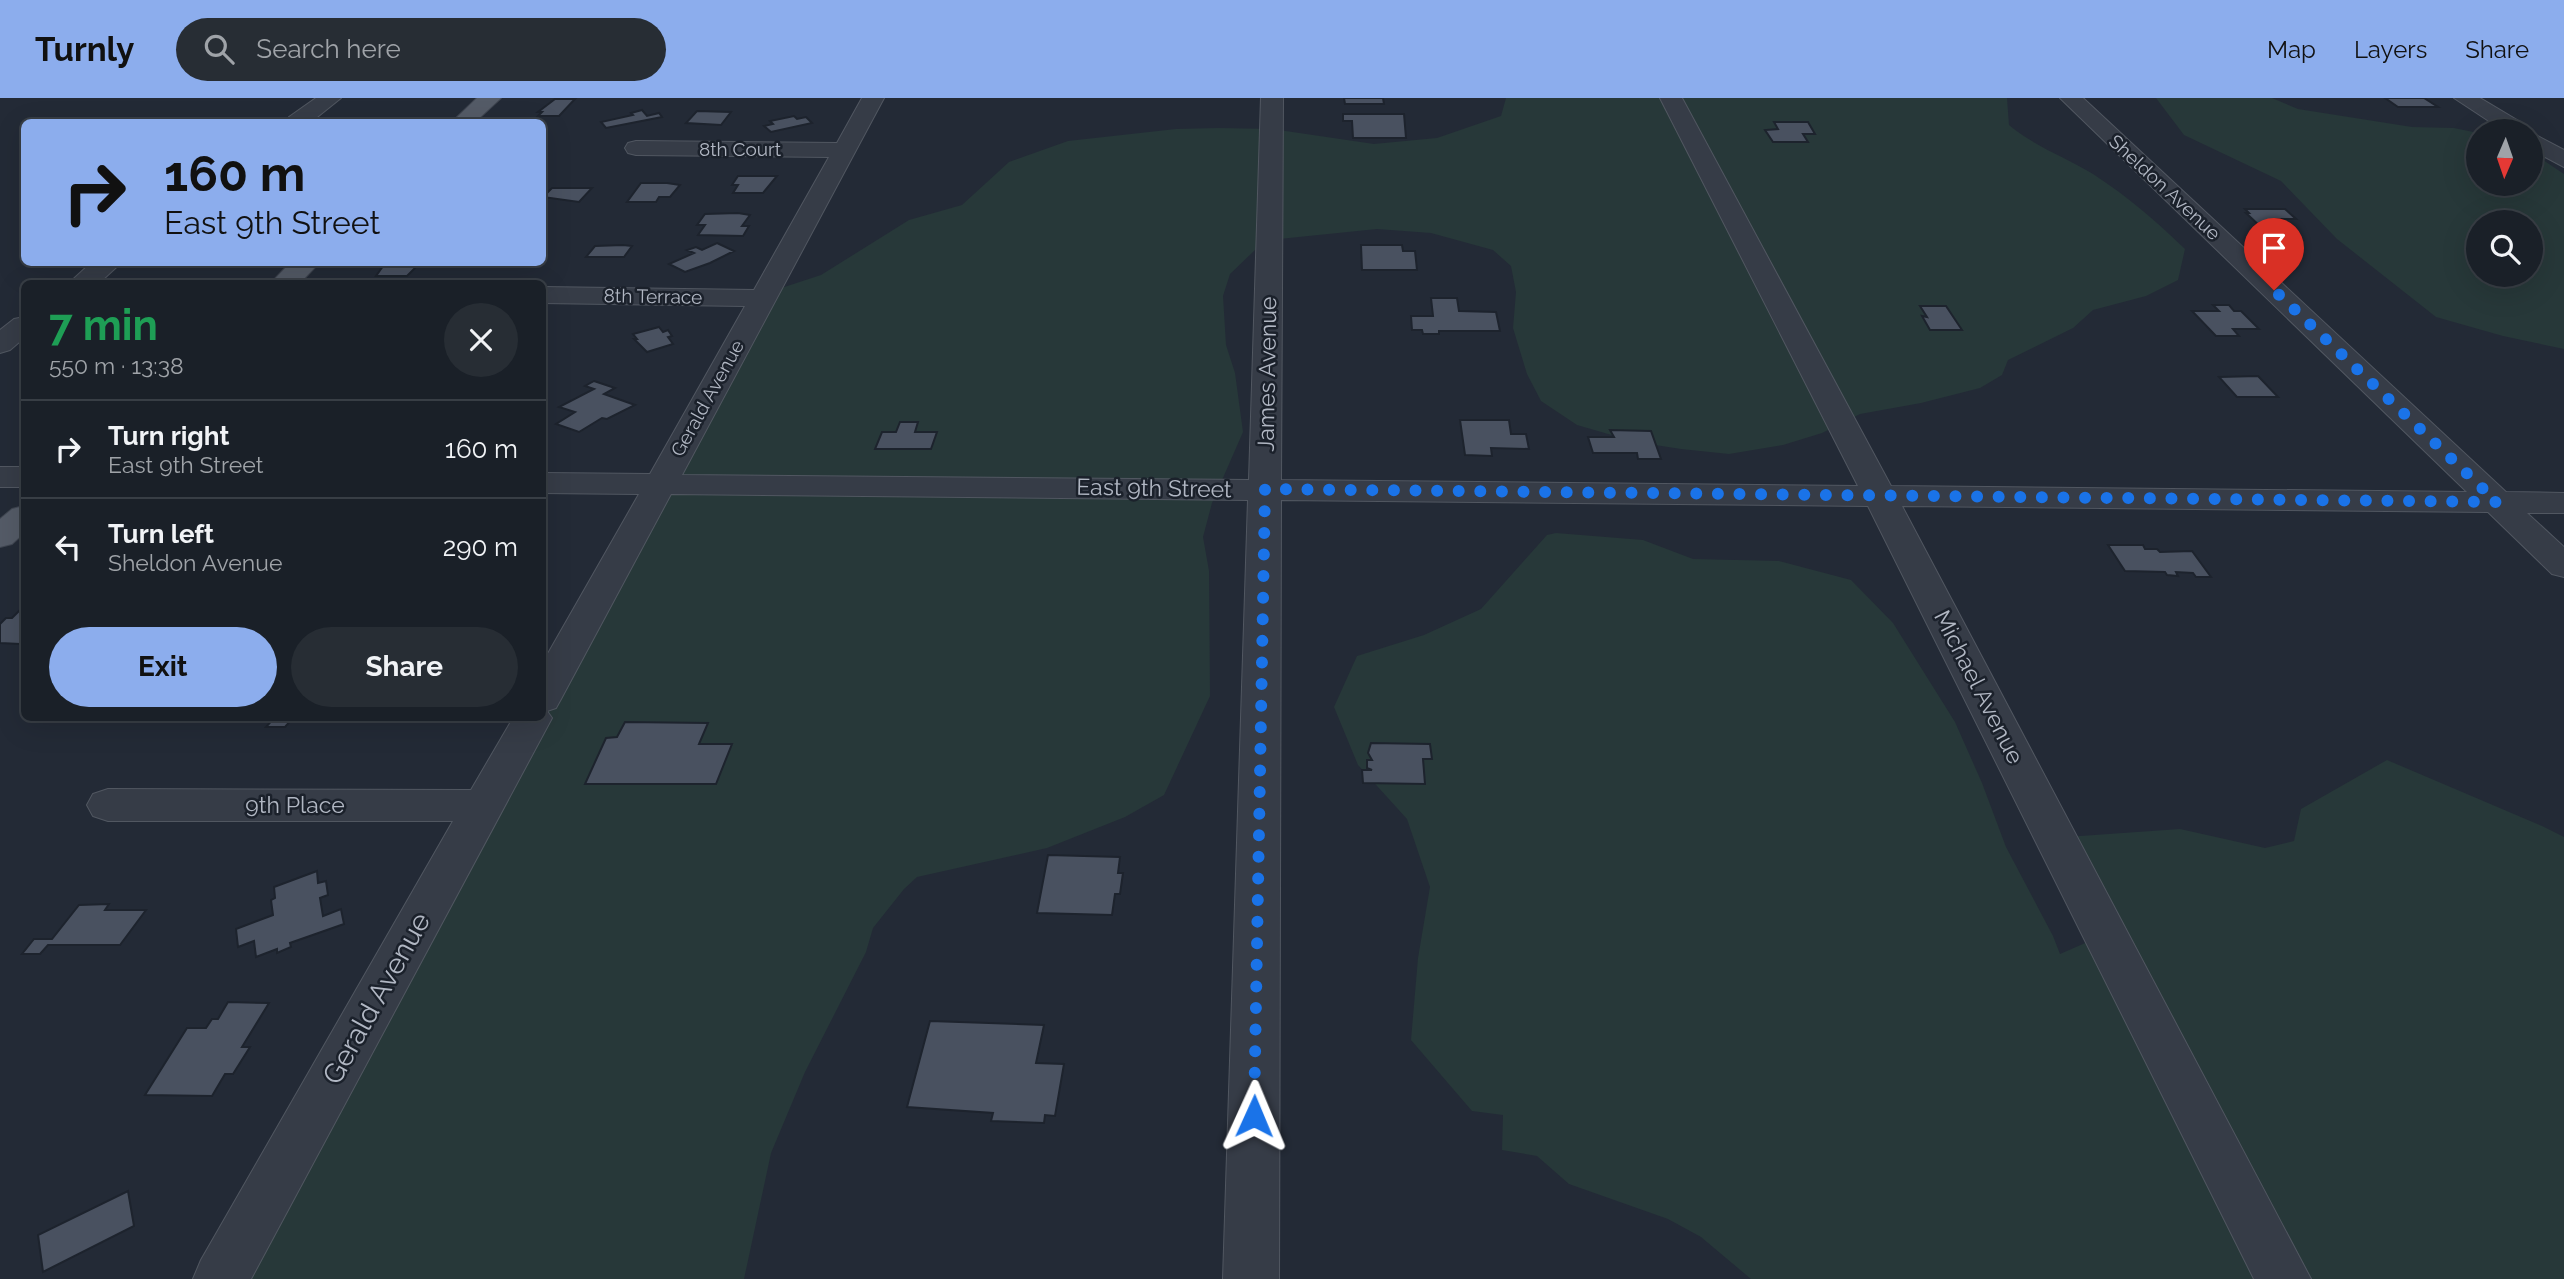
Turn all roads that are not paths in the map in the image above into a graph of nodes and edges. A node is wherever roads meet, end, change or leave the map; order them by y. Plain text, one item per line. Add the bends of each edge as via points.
1 (330, 98) edge
2 (490, 98) edge
3 (873, 98) edge
4 (1272, 98) edge
5 (1671, 98) edge
6 (2071, 98) edge
7 (2465, 98) edge
8 (301, 119) edge
9 (466, 119) edge
10 (2499, 119) edge
11 (2543, 147) edge
12 (636, 148) dead end
13 (845, 150) junction
14 (2564, 160) edge
15 (104, 266) edge
16 (303, 266) edge
17 (85, 280) edge
18 (287, 280) edge
19 (546, 295) edge
20 (763, 298) junction
21 (21, 328) edge
22 (0, 344) edge
23 (0, 477) edge
24 (21, 477) edge
25 (546, 483) edge
26 (660, 484) junction
27 (1265, 489) junction
28 (1878, 495) junction
29 (2497, 502) junction
30 (2564, 503) edge
31 (21, 519) edge
32 (0, 537) edge
33 (2564, 566) edge
34 (546, 692) edge
35 (530, 721) edge
36 (108, 805) dead end
37 (482, 806) junction
38 (221, 1279) edge
39 (1251, 1279) edge
40 (2283, 1279) edge

1 - 8 street
2 - 9 main road
3 - 13 street, Gerald Avenue
4 - 27 street, James Avenue
5 - 28 street, Michael Avenue
6 - 29 street, Sheldon Avenue
7 - 10 street
11 - 14 street
12 - 13 street, 8th Court
13 - 20 street, Gerald Avenue
15 - 17 street
16 - 18 main road
19 - 20 street, 8th Terrace
20 - 26 street, Gerald Avenue
21 - 22 street
23 - 24 street
25 - 26 street, East 9th Street
26 - 27 street, East 9th Street
26 - 34 street, Gerald Avenue
27 - 28 street, East 9th Street
27 - 39 street, James Avenue
28 - 29 street, East 9th Street
28 - 40 street, Michael Avenue
29 - 30 street, East 9th Street
29 - 33 street, Sheldon Avenue
31 - 32 main road
35 - 37 street, Gerald Avenue
36 - 37 street, 9th Place
37 - 38 street, Gerald Avenue

